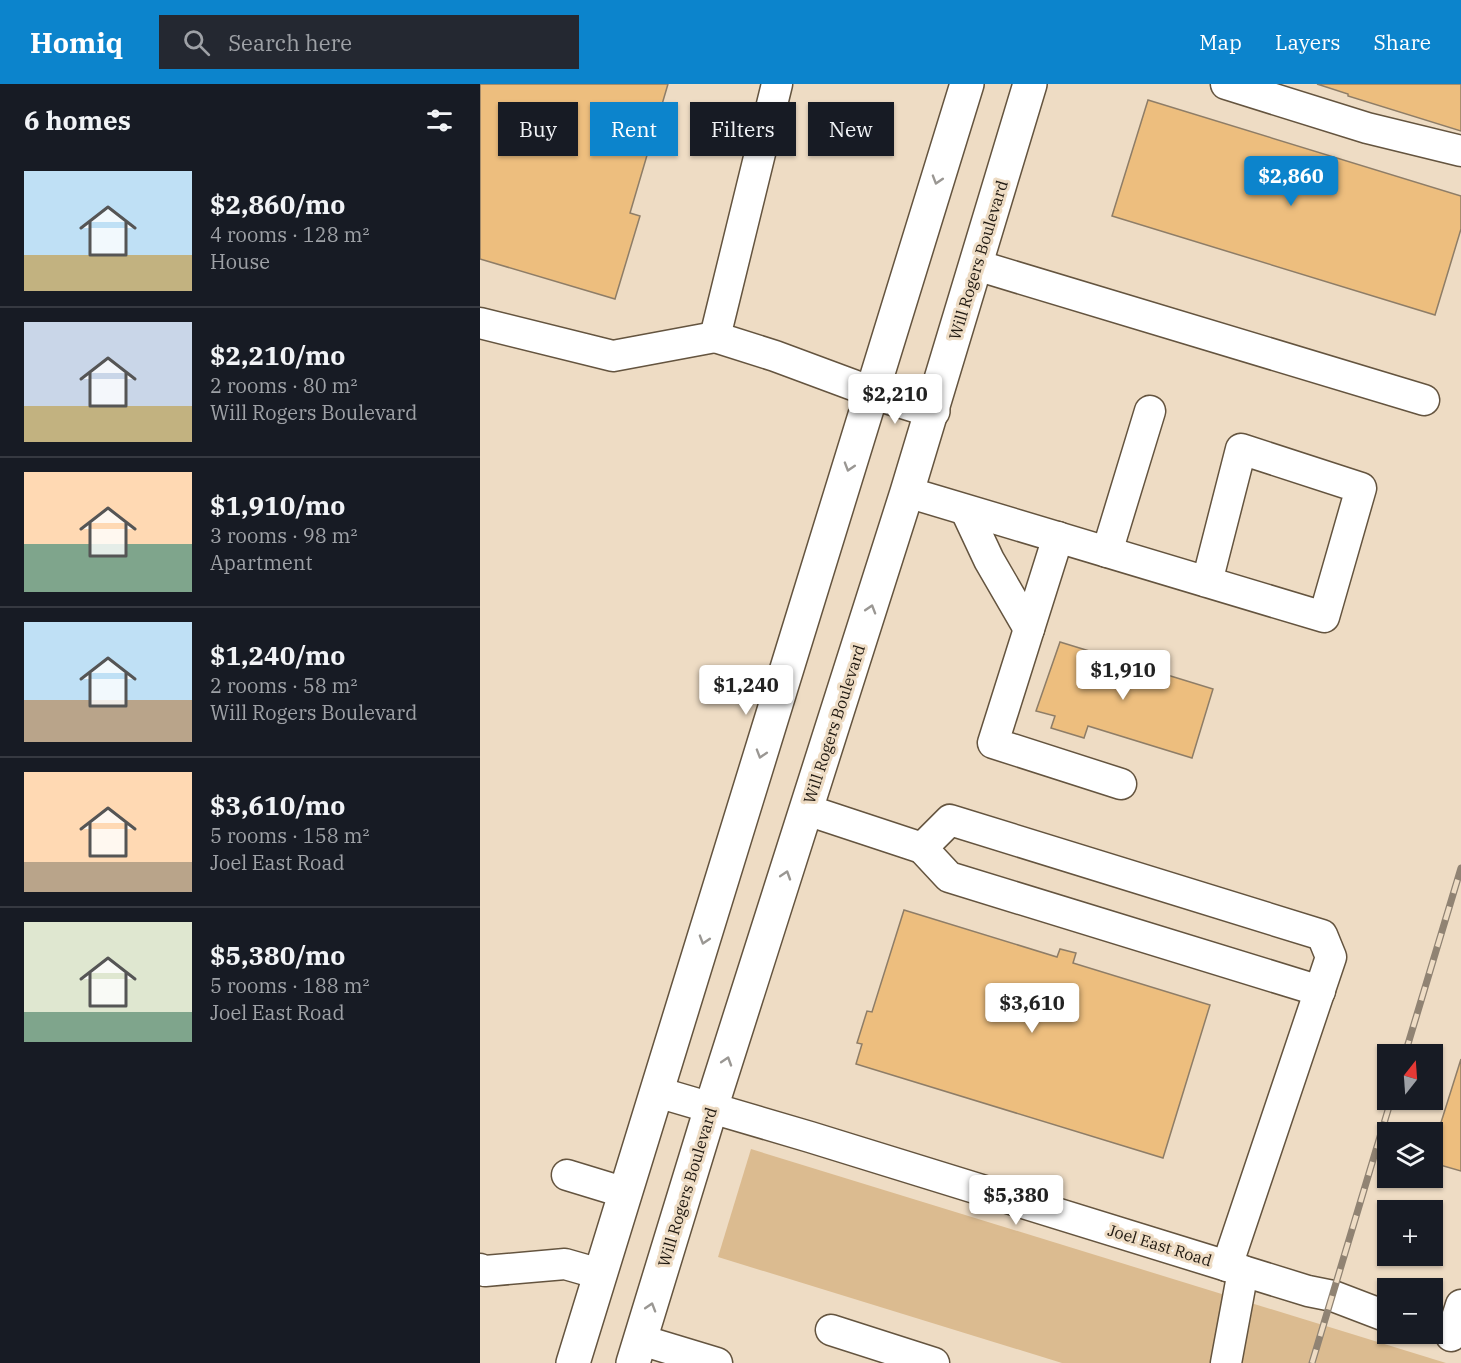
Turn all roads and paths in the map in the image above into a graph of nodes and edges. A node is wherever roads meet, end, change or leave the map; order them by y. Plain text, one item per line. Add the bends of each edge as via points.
1 (777, 84) edge
2 (967, 84) edge
3 (1030, 84) edge
4 (1226, 84) edge
5 (1461, 152) edge
6 (976, 265) junction
7 (480, 323) edge
8 (715, 338) junction
9 (872, 392) junction
10 (1424, 400) dead end
11 (933, 411) junction
12 (1150, 411) dead end
13 (907, 492) junction
14 (966, 511) junction
15 (1058, 537) junction
16 (1107, 552) junction
17 (1207, 582) junction
18 (1029, 629) junction
19 (1121, 784) dead end
20 (807, 810) junction
21 (922, 848) junction
22 (1320, 991) junction
23 (657, 1092) junction
24 (711, 1108) junction
25 (567, 1175) dead end
26 (626, 1192) junction
27 (1235, 1269) junction
28 (482, 1271) edge
29 (600, 1274) junction
30 (1461, 1305) edge
31 (1377, 1313) edge
32 (831, 1330) dead end
33 (1448, 1336) edge
34 (637, 1351) edge
35 (573, 1363) edge
36 (717, 1363) edge
37 (934, 1363) edge
38 (1226, 1363) edge

1 - 8 street
2 -> 9 main road
3 - 6 main road, Will Rogers Boulevard
4 - 5 street via 1367,128
6 - 10 street
6 - 11 main road, Will Rogers Boulevard
7 - 8 street via 613,356
8 - 9 street
9 - 11 main road
9 -> 23 main road
11 - 13 main road, Will Rogers Boulevard
12 - 16 street
13 - 14 street
20 -> 13 main road, Will Rogers Boulevard
14 - 15 street
14 - 18 street
15 - 16 street
15 - 18 street
16 - 17 street
17 - 17 street via 1324,617 1360,488 1241,449
18 - 19 street via 993,743
20 - 21 street
24 -> 20 main road, Will Rogers Boulevard
21 - 22 street via 949,877
21 - 22 street via 950,820 1322,935 1331,957
22 - 27 street
23 - 24 street, Joel East Road
23 - 26 main road
24 - 27 street, Joel East Road
34 -> 24 main road, Will Rogers Boulevard
25 - 26 street
26 - 29 main road
27 - 31 street, Joel East Road via 1333,1296
27 - 38 street
28 - 29 street via 565,1264
29 - 35 main road
30 - 33 street
32 - 37 street
34 - 36 street

